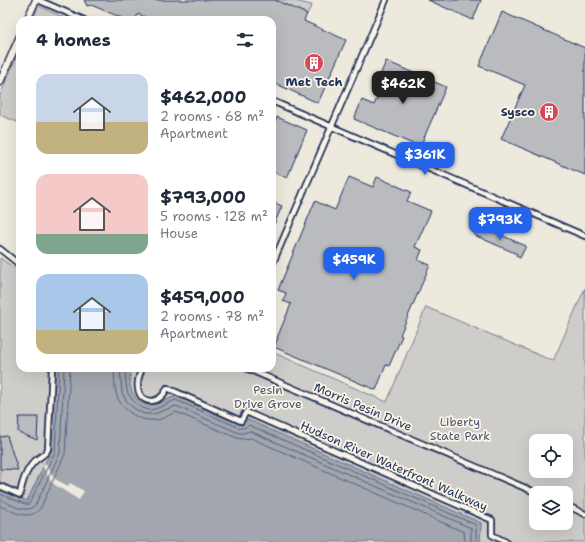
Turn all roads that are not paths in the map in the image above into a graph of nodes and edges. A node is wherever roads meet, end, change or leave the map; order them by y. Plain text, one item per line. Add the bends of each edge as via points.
1 (37, 0) edge
2 (386, 0) edge
3 (29, 16) edge
4 (75, 16) edge
5 (16, 45) edge
6 (0, 82) edge
7 (276, 103) edge
8 (332, 127) junction
9 (585, 236) edge
10 (0, 249) edge
11 (276, 256) edge
12 (16, 262) edge
13 (52, 372) edge
14 (141, 372) edge
15 (255, 372) edge
16 (0, 486) edge
17 (529, 490) edge
18 (573, 508) edge
19 (585, 514) edge
20 (506, 542) edge

1 - 3 street
1 - 4 street
2 - 8 street
5 - 6 street
7 - 8 street
8 - 9 street
8 - 11 street
10 - 12 street
13 - 16 street via 48,449 30,466 21,485 20,495
14 - 20 street, Hudson River Waterfront Walkway via 137,388 139,395 148,401 157,400 165,394 167,388 241,421 246,412 492,520 492,535
15 - 17 street, Morris Pesin Drive
18 - 19 street

